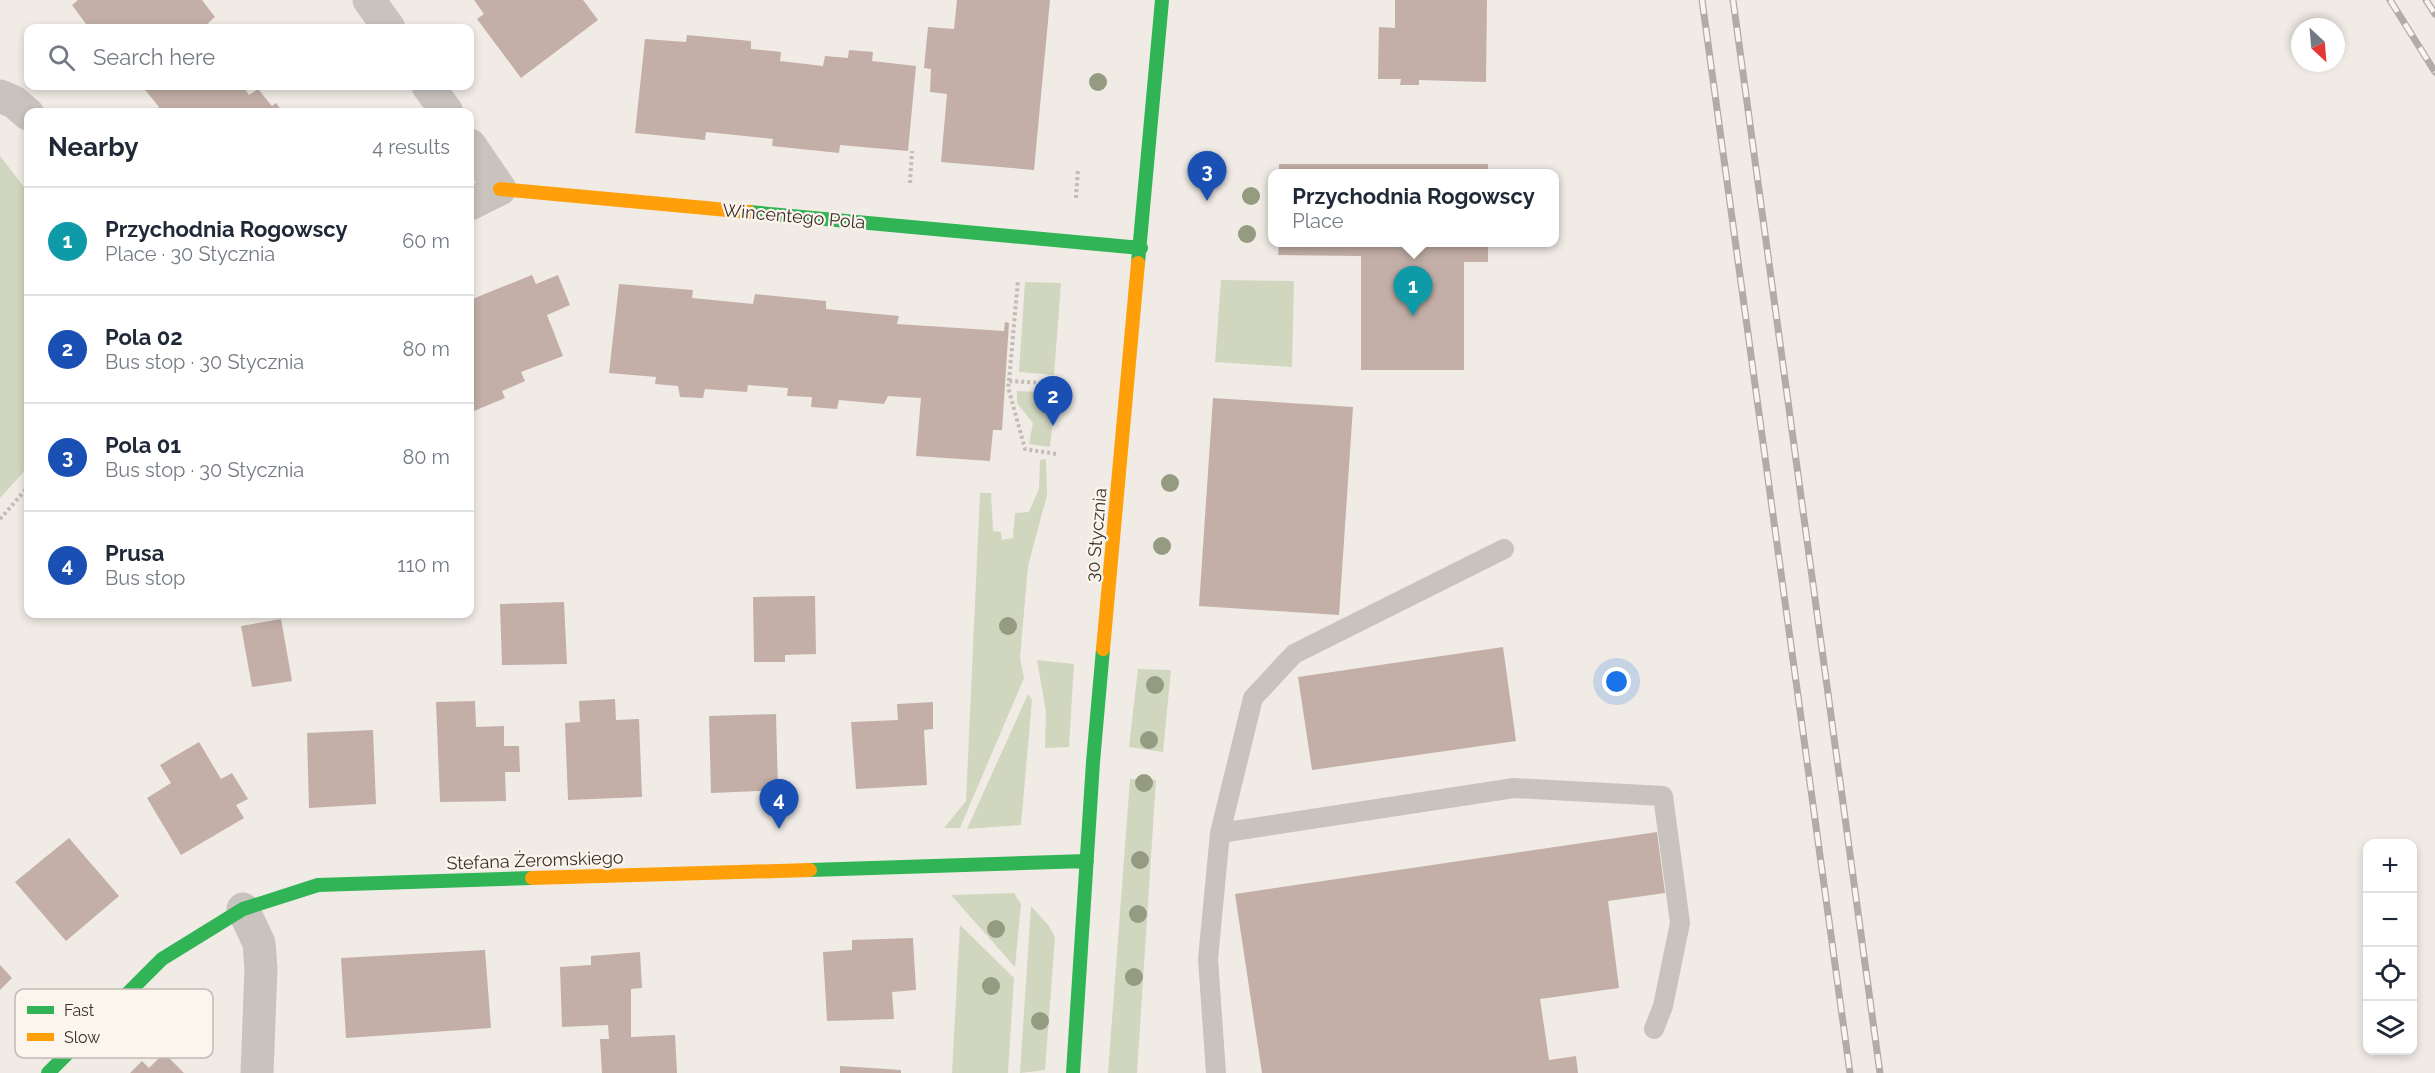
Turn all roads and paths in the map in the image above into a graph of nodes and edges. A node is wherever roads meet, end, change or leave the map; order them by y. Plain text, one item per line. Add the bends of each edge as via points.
1 (369, 0) edge
2 (1162, 0) edge
3 (386, 24) edge
4 (431, 90) edge
5 (0, 96) edge
6 (444, 108) edge
7 (24, 111) edge
8 (474, 151) edge
9 (912, 151) dead end
10 (909, 185) dead end
11 (500, 189) junction
12 (474, 202) edge
13 (1141, 248) junction
14 (1018, 277) dead end
15 (1009, 381) junction
16 (1064, 384) dead end
17 (1056, 454) dead end
18 (24, 492) edge
19 (0, 519) edge
20 (1504, 549) dead end
21 (1220, 833) junction
22 (1087, 861) junction
23 (243, 909) junction
24 (132, 989) edge
25 (1654, 1029) dead end
26 (63, 1058) edge
27 (48, 1073) edge
28 (257, 1073) edge
29 (1073, 1073) edge
30 (1216, 1073) edge

1 - 3 street
2 - 13 street, 30 Stycznia
4 - 6 street
5 - 7 street
8 - 11 street
9 - 10 path
11 - 12 street
11 - 13 street, Wincentego Pola
13 - 22 street, 30 Stycznia
14 - 15 path
15 - 16 path
15 - 17 path via 1025,449
18 - 19 path
20 - 21 lane via 1294,654 1253,698
21 - 25 lane via 1515,788 1663,796 1680,923 1663,1006
21 - 30 lane via 1208,959
22 - 23 street, Stefana Żeromskiego via 318,885
22 - 29 street, 30 Stycznia
23 - 24 street, Stefana Żeromskiego via 162,959
23 - 28 street via 259,943
26 - 27 street, Stefana Żeromskiego

